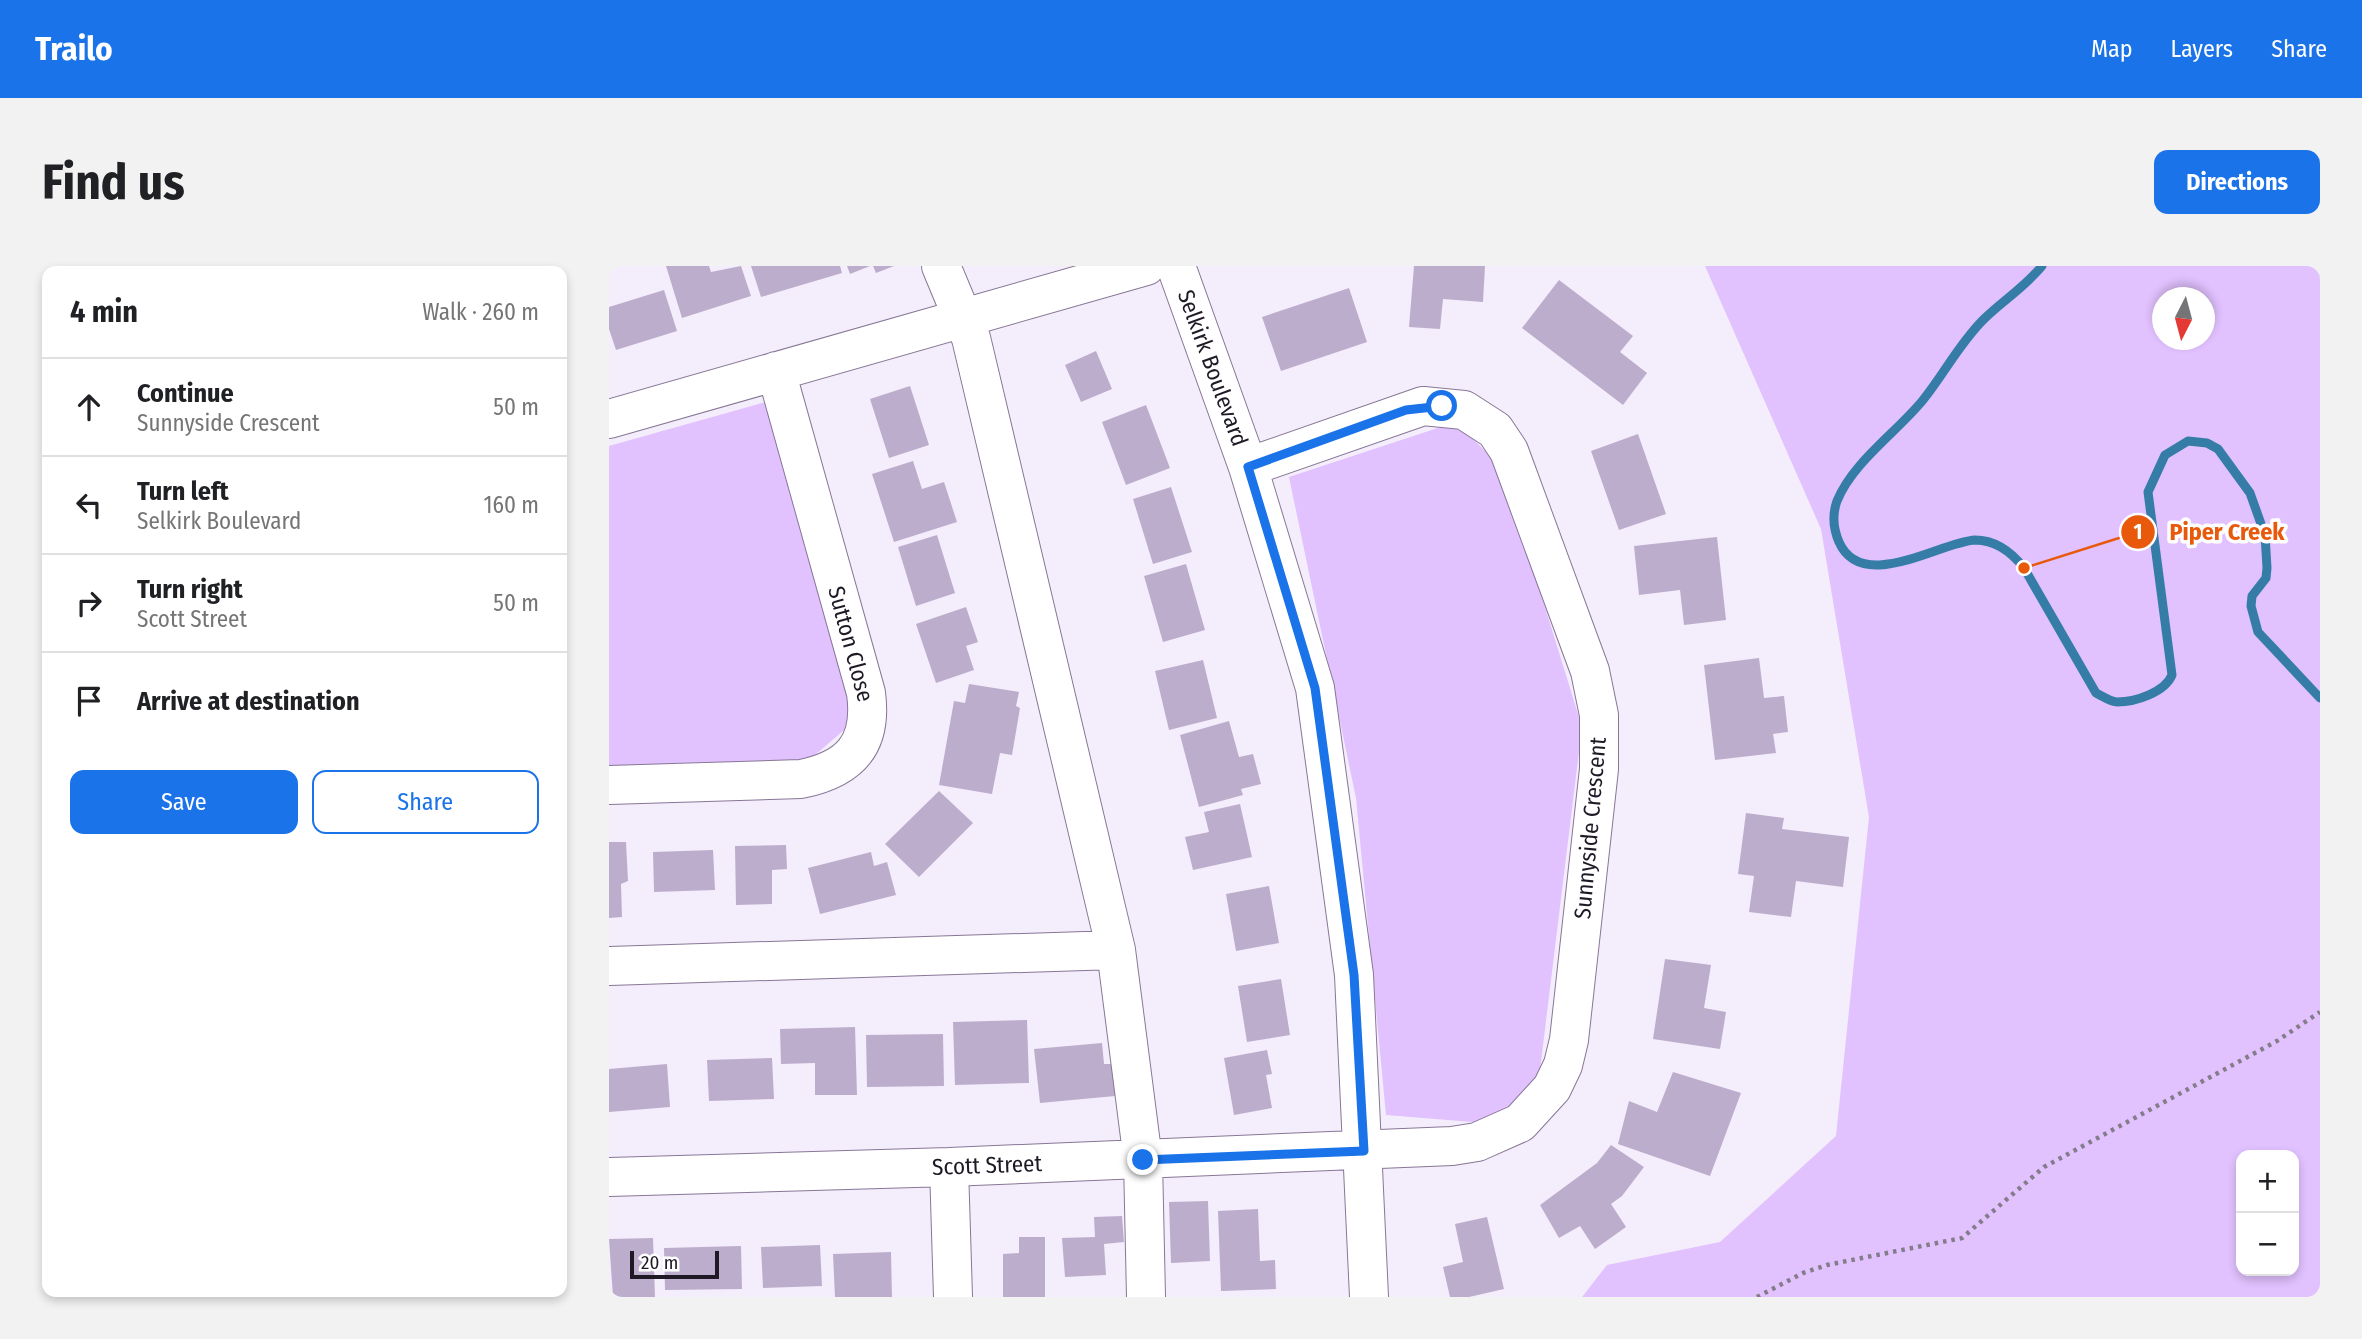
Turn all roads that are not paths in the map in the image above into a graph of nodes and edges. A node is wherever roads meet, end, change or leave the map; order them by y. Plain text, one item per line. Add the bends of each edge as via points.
1 (941, 266) edge
2 (1146, 266) edge
3 (1176, 266) edge
4 (965, 319) junction
5 (776, 371) junction
6 (609, 419) edge
7 (1248, 467) junction
8 (609, 785) edge
9 (1116, 950) junction
10 (609, 966) edge
11 (1364, 1151) junction
12 (1143, 1160) junction
13 (949, 1167) junction
14 (609, 1177) edge
15 (953, 1297) edge
16 (1146, 1297) edge
17 (1369, 1297) edge

1 - 4 street
2 - 4 street
3 - 7 street, Selkirk Boulevard
4 - 5 street
4 - 9 street
5 - 6 street
5 - 8 street, Sutton Close via 866,693 866,729 859,746 834,771 801,779
7 - 11 street, Selkirk Boulevard via 1315,688 1353,962
7 - 11 street, Sunnyside Crescent via 1423,405 1464,410 1481,419 1509,451 1595,692 1600,742 1572,1013 1563,1065 1552,1088 1520,1123 1489,1138 1452,1146
9 - 10 street
9 - 12 street
11 - 12 street, Scott Street
11 - 17 street, Selkirk Boulevard
12 - 13 street, Scott Street
12 - 16 street
13 - 14 street, Scott Street
13 - 15 street

